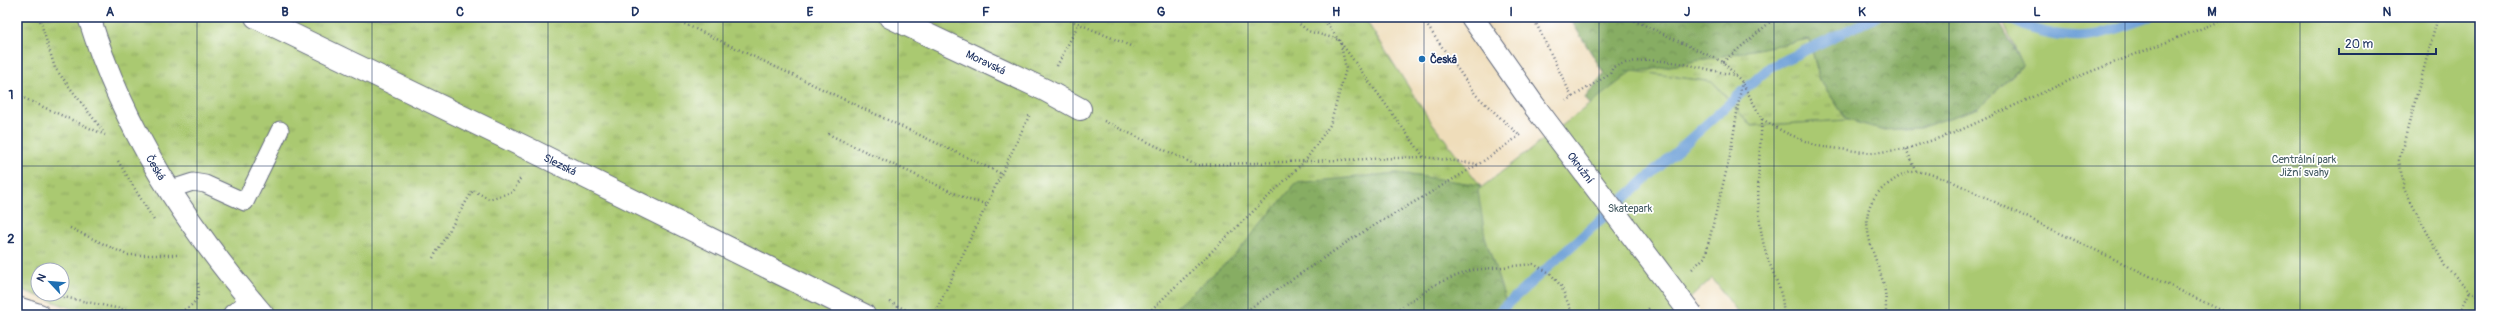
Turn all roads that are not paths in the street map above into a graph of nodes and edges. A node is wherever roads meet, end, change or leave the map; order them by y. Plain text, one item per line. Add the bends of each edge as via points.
1 (89, 17) edge
2 (256, 17) edge
3 (890, 17) edge
4 (1472, 17) edge
5 (1080, 109) road end
6 (280, 130) dead end
7 (168, 190) junction
8 (17, 308) edge
9 (258, 308) edge
10 (40, 315) edge
11 (234, 315) edge
12 (864, 315) edge
13 (1692, 315) edge

1 - 7 street, Česká via 133,129
2 - 12 street, Slezská
3 - 5 street, Moravská
4 - 13 street, Okružní, bridge via 1535,107
6 - 7 lane via 245,202 205,184 193,182
7 - 9 street, Česká via 192,225
8 - 10 street
9 - 11 street, Česká

